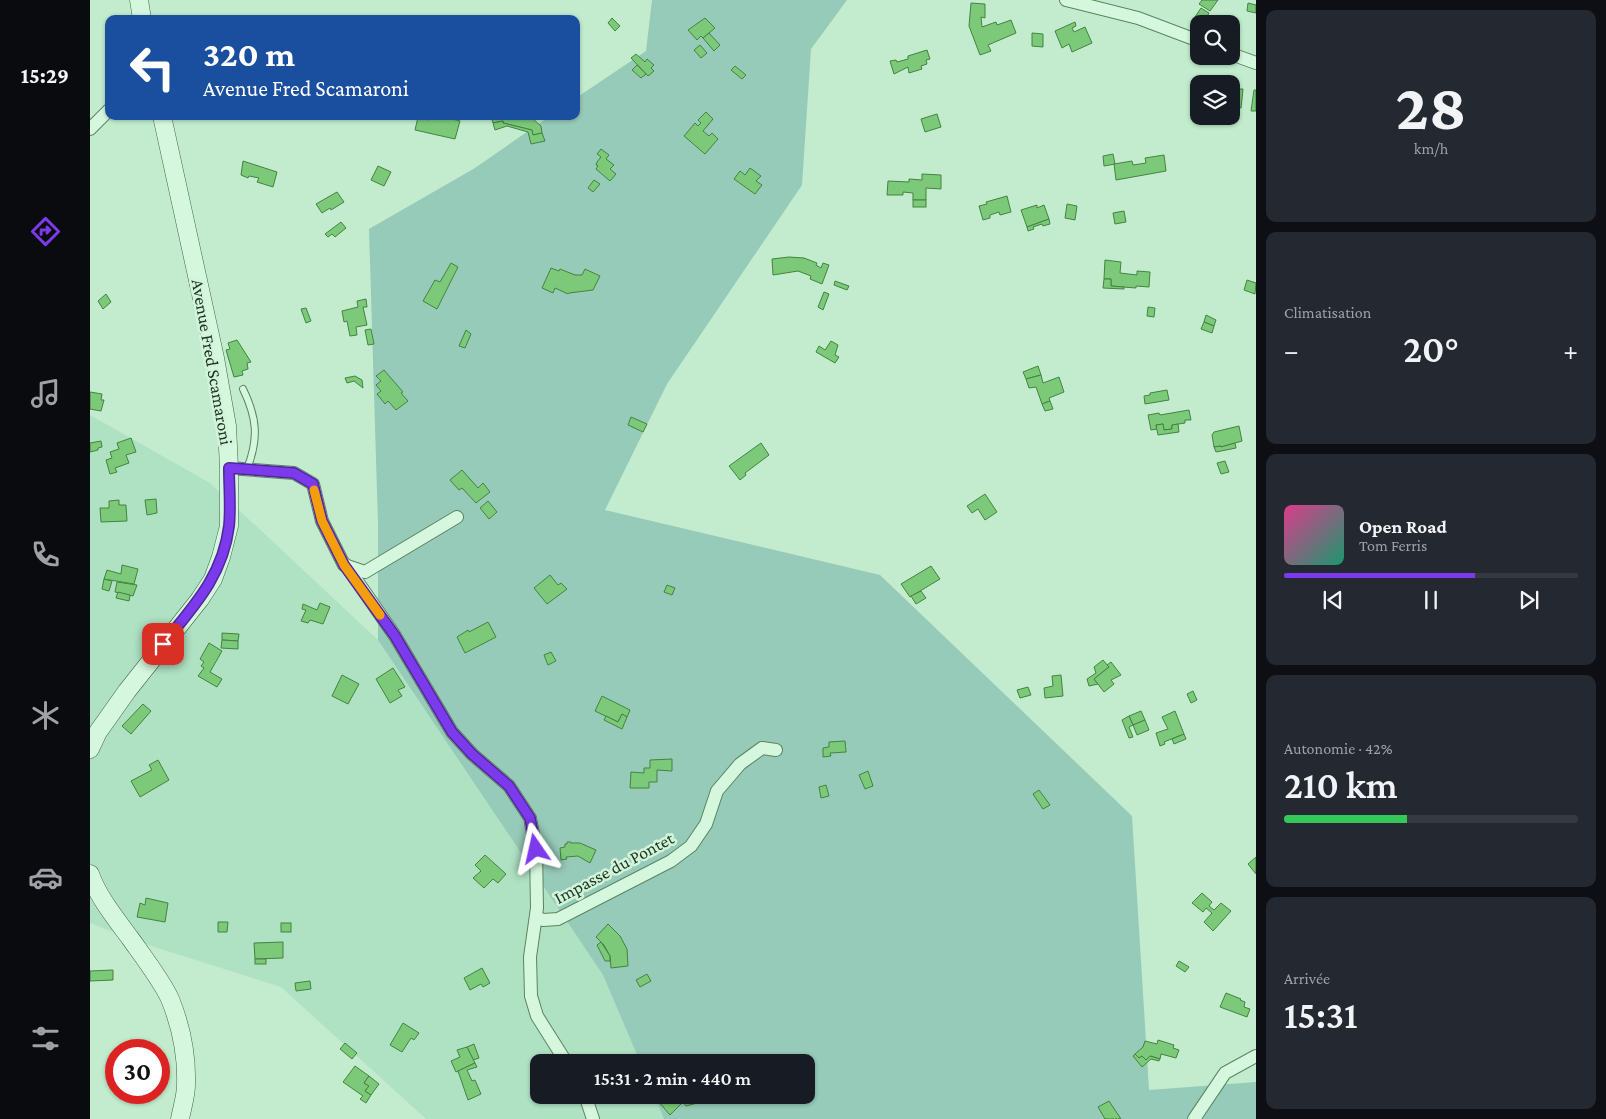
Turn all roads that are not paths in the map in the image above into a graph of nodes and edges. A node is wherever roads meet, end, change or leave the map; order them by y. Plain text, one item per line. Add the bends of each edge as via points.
1 (139, 0) edge
2 (1066, 0) edge
3 (141, 15) edge
4 (1190, 38) edge
5 (1240, 58) edge
6 (1256, 64) edge
7 (105, 114) edge
8 (163, 120) edge
9 (90, 129) edge
10 (243, 389) dead end
11 (229, 468) junction
12 (247, 469) junction
13 (457, 517) dead end
14 (346, 565) junction
15 (90, 749) edge
16 (776, 750) dead end
17 (90, 874) edge
18 (536, 917) junction
19 (561, 1054) edge
20 (1256, 1056) edge
21 (588, 1104) edge
22 (180, 1119) edge
23 (593, 1119) edge
24 (1194, 1119) edge

1 - 3 main road
2 - 4 street via 1138,18
5 - 6 street
7 - 9 street
8 - 11 main road, Avenue Fred Scamaroni via 215,358 227,426
10 - 12 lane via 256,430
11 - 12 street, Impasse du Pontet
11 - 15 main road, Avenue Fred Scamaroni via 229,526 213,579 127,691
12 - 14 street, Impasse du Pontet via 294,473 313,484 322,521
13 - 14 street via 365,572
14 - 18 street, Impasse du Pontet via 395,636 452,732 509,786 530,818 536,849
16 - 18 street, Impasse du Pontet via 762,748 740,764 717,792 706,824 691,846 671,861 558,919
17 - 22 main road via 111,912 169,998 180,1029 185,1059 186,1086
18 - 19 street, Impasse du Pontet via 530,957 531,996 537,1016
20 - 24 street via 1225,1073
21 - 23 street

